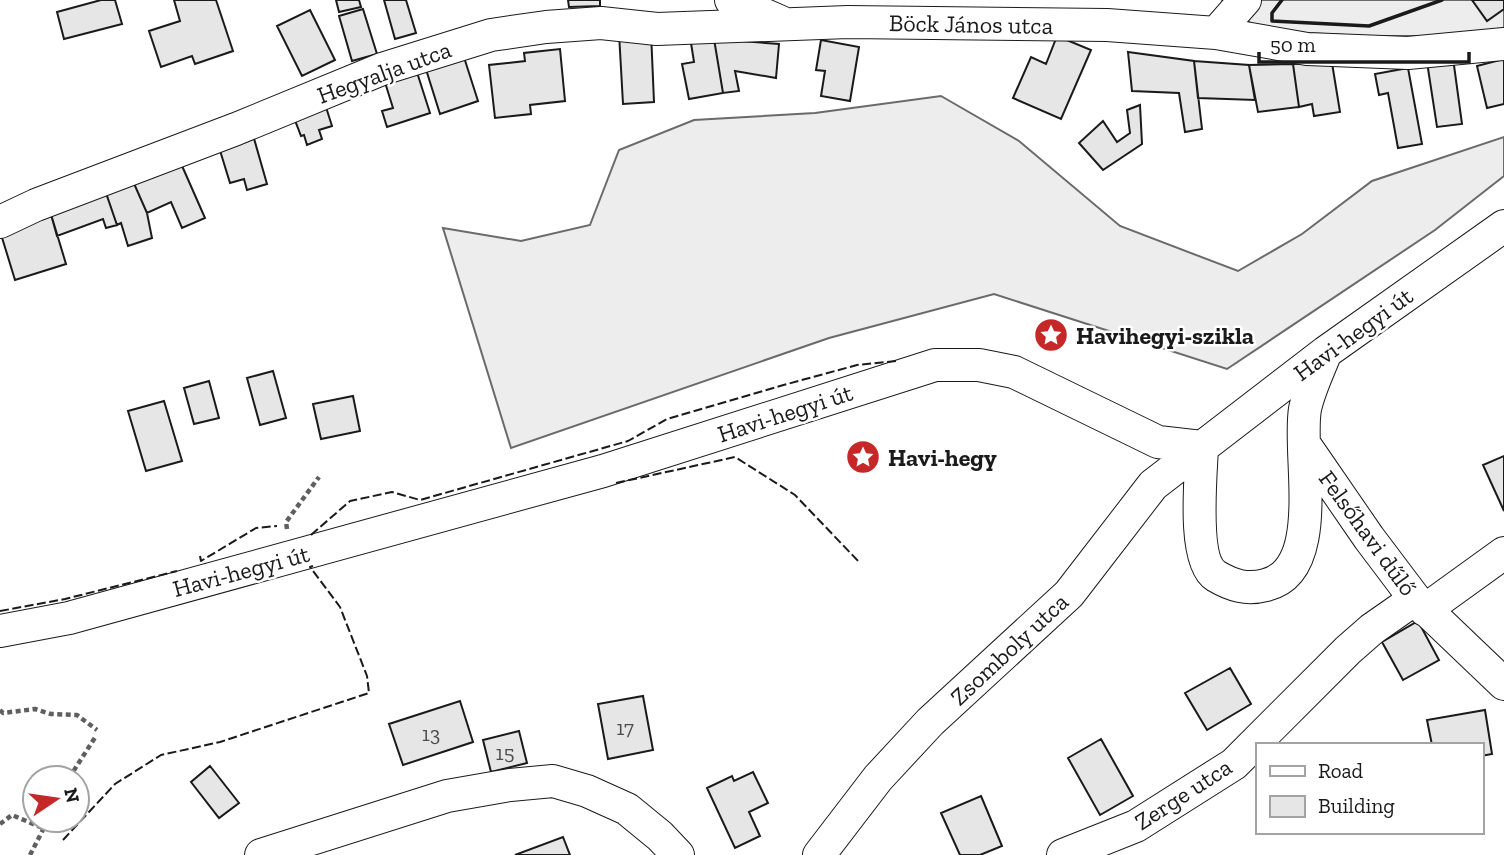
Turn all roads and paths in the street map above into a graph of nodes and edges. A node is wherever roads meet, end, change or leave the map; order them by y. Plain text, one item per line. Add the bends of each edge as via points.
1 (731, 0) edge
2 (1245, 0) edge
3 (788, 26) junction
4 (1216, 33) junction
5 (1504, 44) edge
6 (0, 222) edge
7 (1504, 226) edge
8 (1326, 352) junction
9 (1305, 445) junction
10 (1202, 447) junction
11 (319, 477) dead end
12 (1504, 553) edge
13 (293, 557) junction
14 (1420, 604) junction
15 (0, 631) edge
16 (1504, 684) edge
17 (0, 710) edge
18 (78, 764) edge
19 (21, 819) edge
20 (0, 824) edge
21 (43, 834) edge
22 (30, 855) edge
23 (261, 855) edge
24 (678, 855) edge
25 (819, 855) edge
26 (1063, 855) edge

1 - 3 street, Böck János utca
2 - 4 street
3 - 4 street, Böck János utca via 848,22 1107,25
3 - 6 street, Hegyalja utca via 657,29 601,23 491,35 382,69
4 - 5 street, Böck János utca via 1319,50 1408,53
7 - 8 street, Havi-hegyi út
8 - 9 street, Felsőhavi dűlő via 1305,411
8 - 10 street, Havi-hegyi út
9 - 10 street via 1303,538 1297,556 1287,574 1273,584 1252,589 1230,585 1210,572 1202,554
9 - 14 street, Felsőhavi dűlő
10 - 13 street, Havi-hegyi út via 1157,442 1014,372 979,365 935,365 603,471
10 - 25 street, Zsomboly utca via 1153,485 1069,594 929,722 878,778
11 - 13 path via 286,523
12 - 14 street, Zerge utca
13 - 15 street, Havi-hegyi út via 69,618
14 - 16 street, Felsőhavi dűlő
14 - 26 street, Zerge utca via 1372,629 1234,764 1136,826
17 - 18 path via 77,715 97,733
19 - 20 path via 12,815
21 - 22 path
23 - 24 street via 447,796 553,780 627,808

